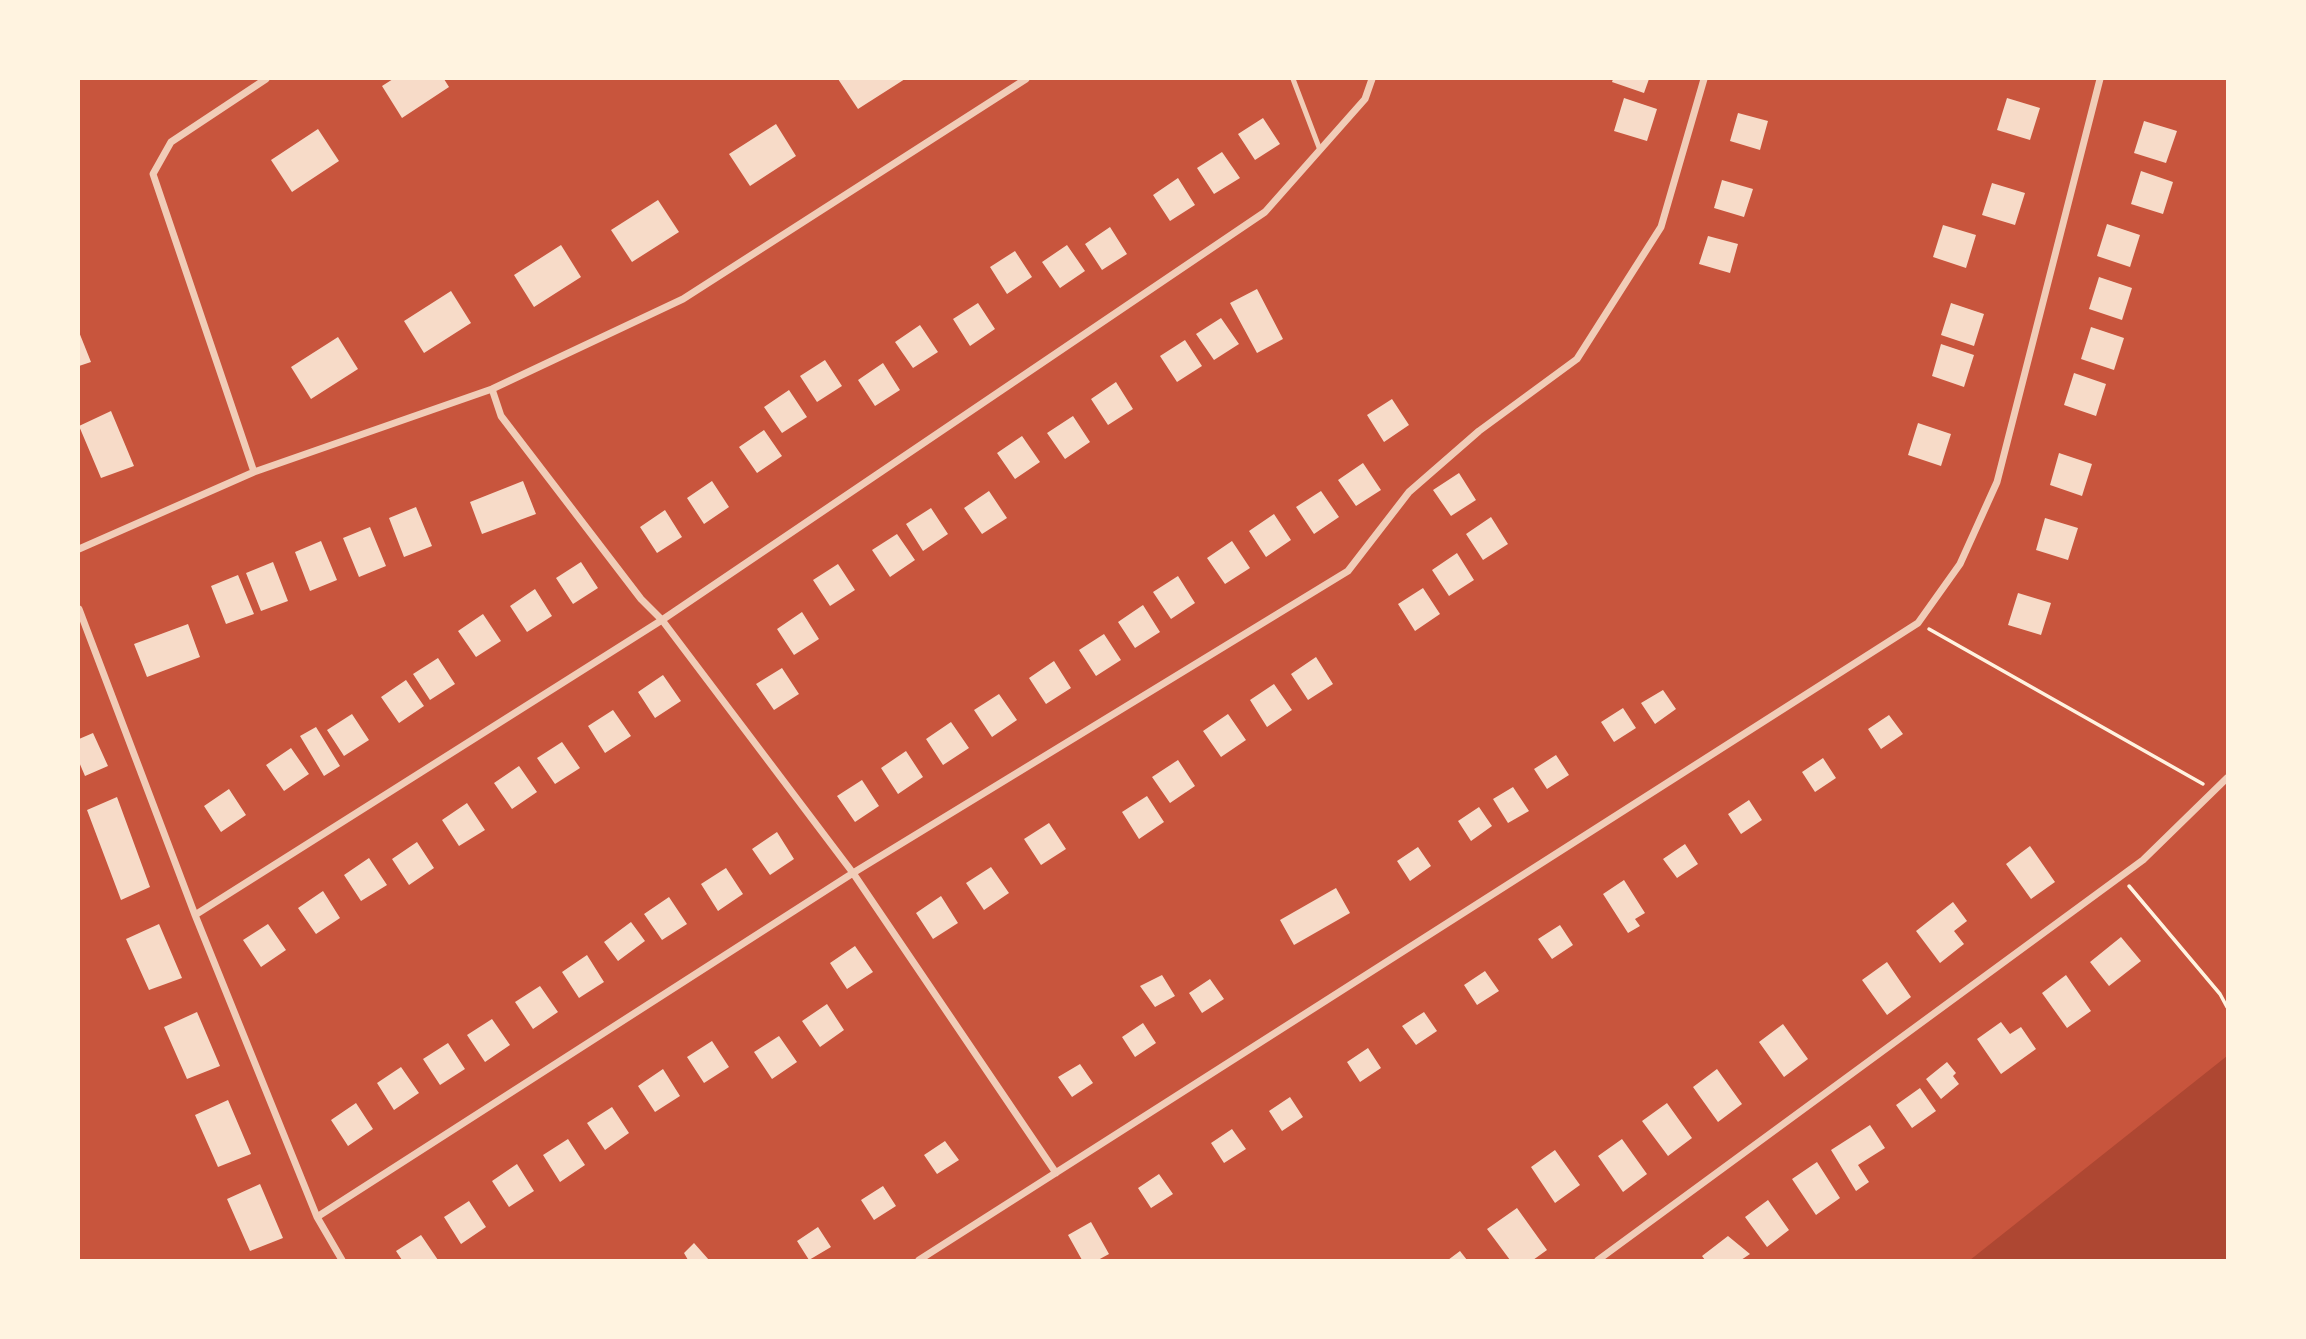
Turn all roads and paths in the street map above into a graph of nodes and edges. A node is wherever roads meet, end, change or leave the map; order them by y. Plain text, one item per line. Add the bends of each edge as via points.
1 (266, 79) edge
2 (1026, 79) edge
3 (1293, 79) edge
4 (1372, 79) edge
5 (1704, 79) edge
6 (2099, 79) edge
7 (1320, 150) junction
8 (492, 389) junction
9 (254, 472) junction
10 (79, 549) edge
11 (79, 609) edge
12 (662, 620) junction
13 (1918, 623) junction
14 (2227, 778) edge
15 (2214, 791) junction
16 (853, 873) junction
17 (2121, 876) junction
18 (195, 915) junction
19 (2227, 1007) edge
20 (1056, 1173) junction
21 (317, 1217) junction
22 (342, 1260) edge
23 (919, 1260) edge
24 (1598, 1260) edge

1 - 9 street via 171,142 153,174
2 - 8 street via 683,299
3 - 7 lane
4 - 7 street via 1365,99
5 - 16 street via 1661,227 1577,359 1479,431 1409,492 1349,571
6 - 13 street via 1997,482 1960,564
7 - 12 street via 1265,212
8 - 9 street
8 - 12 street via 501,416
9 - 10 street
11 - 18 street
12 - 16 street
12 - 18 street
13 - 15 path
13 - 20 street
14 - 15 street
15 - 17 street
16 - 20 street
16 - 21 street
17 - 19 path
17 - 24 street
18 - 21 street
20 - 23 street
21 - 22 street

